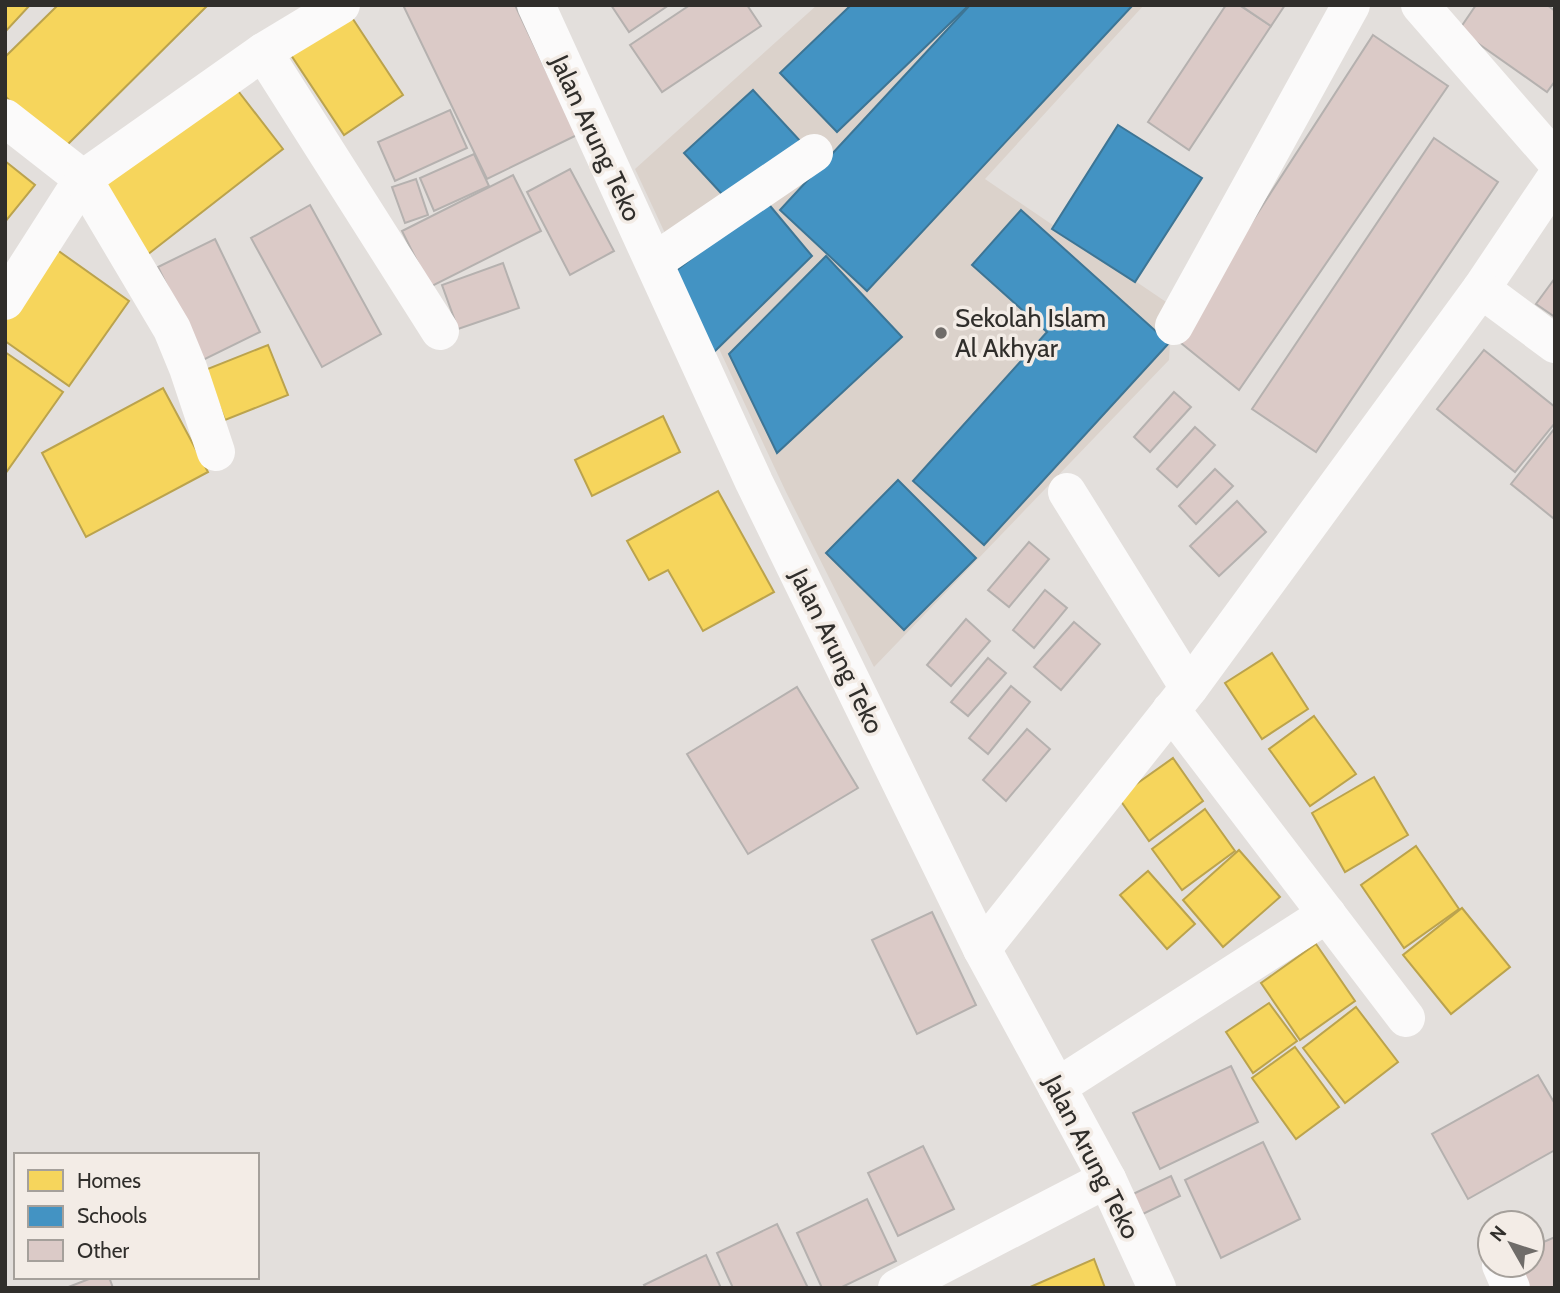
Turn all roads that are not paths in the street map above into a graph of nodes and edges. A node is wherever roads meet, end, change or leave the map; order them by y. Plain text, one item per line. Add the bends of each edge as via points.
1 (341, 5) edge
2 (536, 5) edge
3 (1351, 5) edge
4 (1420, 5) edge
5 (263, 52) junction
6 (5, 117) edge
7 (814, 153) dead end
8 (1555, 160) edge
9 (83, 179) junction
10 (1555, 179) edge
11 (654, 262) junction
12 (1481, 289) junction
13 (5, 301) edge
14 (1174, 326) dead end
15 (440, 331) dead end
16 (1555, 344) edge
17 (216, 452) dead end
18 (1067, 492) dead end
19 (1180, 699) junction
20 (1327, 914) junction
21 (982, 949) junction
22 (1406, 1018) dead end
23 (1057, 1087) junction
24 (1107, 1179) junction
25 (897, 1288) edge
26 (1157, 1288) edge

1 - 5 street
2 - 11 street, Jalan Arung Teko
3 - 14 street
4 - 8 street
5 - 9 street
5 - 15 street
6 - 9 street
7 - 11 street
9 - 13 street
9 - 17 street via 173,330
10 - 12 street
11 - 21 street, Jalan Arung Teko via 754,482
12 - 16 street
12 - 19 street
18 - 19 street
19 - 20 street
19 - 21 street
20 - 22 street
20 - 23 street
21 - 23 street, Jalan Arung Teko
23 - 24 street, Jalan Arung Teko
24 - 25 street
24 - 26 street, Jalan Arung Teko

